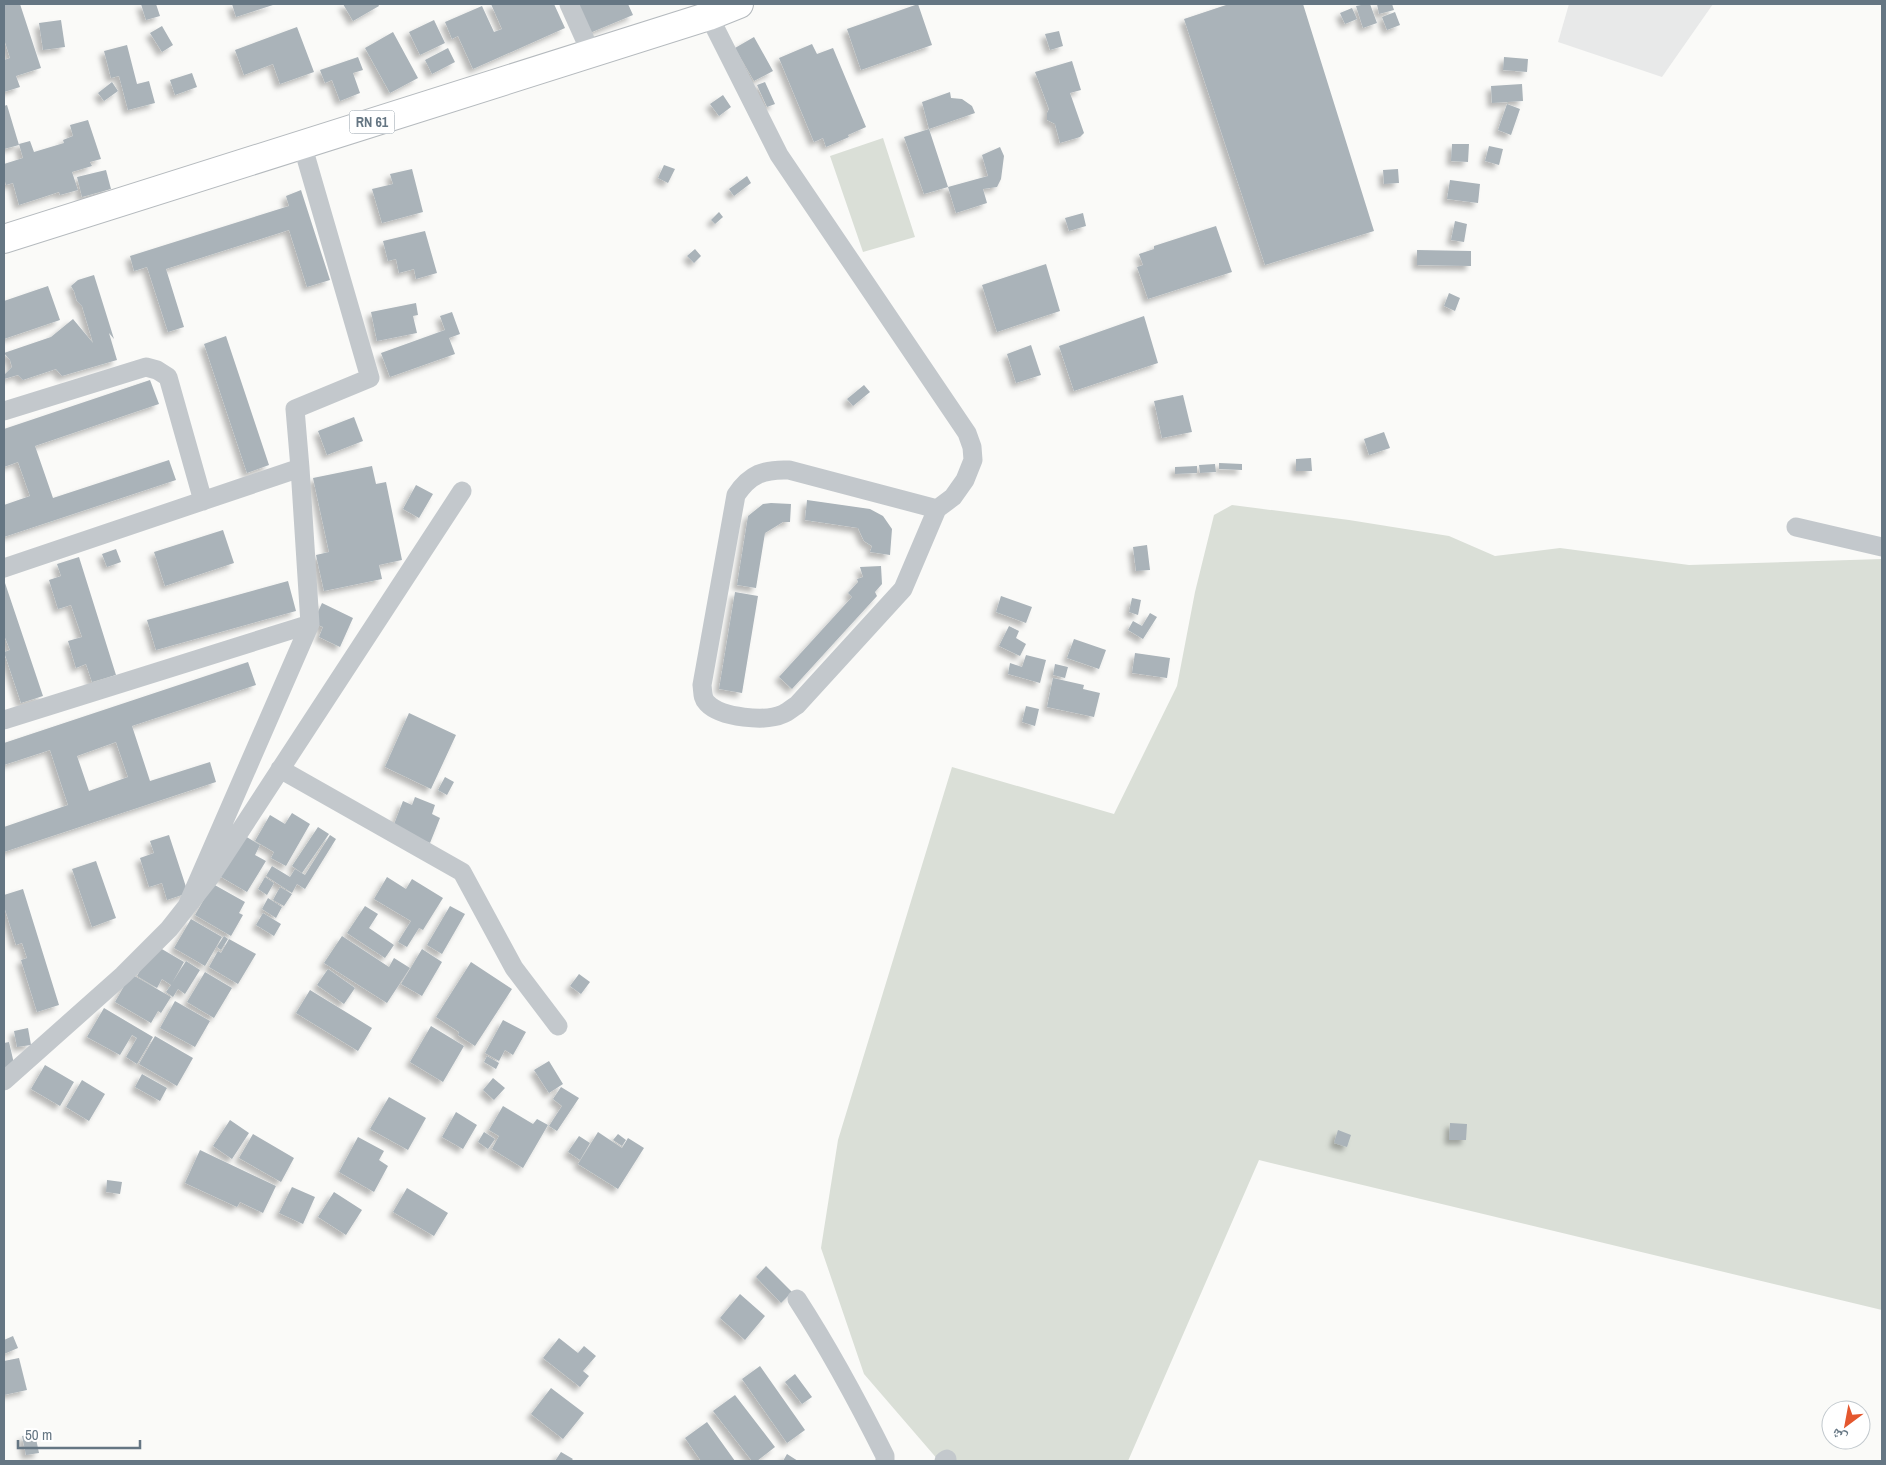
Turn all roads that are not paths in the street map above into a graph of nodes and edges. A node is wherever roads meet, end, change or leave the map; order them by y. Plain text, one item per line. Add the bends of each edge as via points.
1 (569, 4) edge
2 (740, 4) edge
3 (708, 10) edge
4 (590, 53) junction
5 (302, 144) junction
6 (4, 238) edge
7 (4, 411) edge
8 (300, 468) junction
9 (462, 491) dead end
10 (203, 501) junction
11 (937, 509) junction
12 (1796, 526) dead end
13 (1882, 547) edge
14 (4, 568) edge
15 (310, 624) junction
16 (4, 720) edge
17 (280, 769) junction
18 (187, 906) junction
19 (558, 1026) dead end
20 (4, 1081) edge
21 (797, 1299) dead end
22 (885, 1461) edge

1 - 4 street
2 - 3 main road, RN 61
3 - 4 main road, RN 61
3 - 11 street via 779,155 967,433 973,460 953,497
4 - 5 main road, RN 61
5 - 6 main road, RN 61
5 - 8 street via 370,378 295,410
7 - 10 street via 146,367 157,370 168,377
8 - 10 street
8 - 15 street
9 - 17 street
10 - 14 street
11 - 11 street via 902,589 797,705 782,715 755,718 716,710 708,704 703,697 702,685 736,495 744,482 773,470 789,470
12 - 13 street
15 - 16 street
15 - 18 street
17 - 18 street
17 - 19 street via 462,872 514,968
18 - 20 street via 123,975
21 - 22 street via 855,1397

